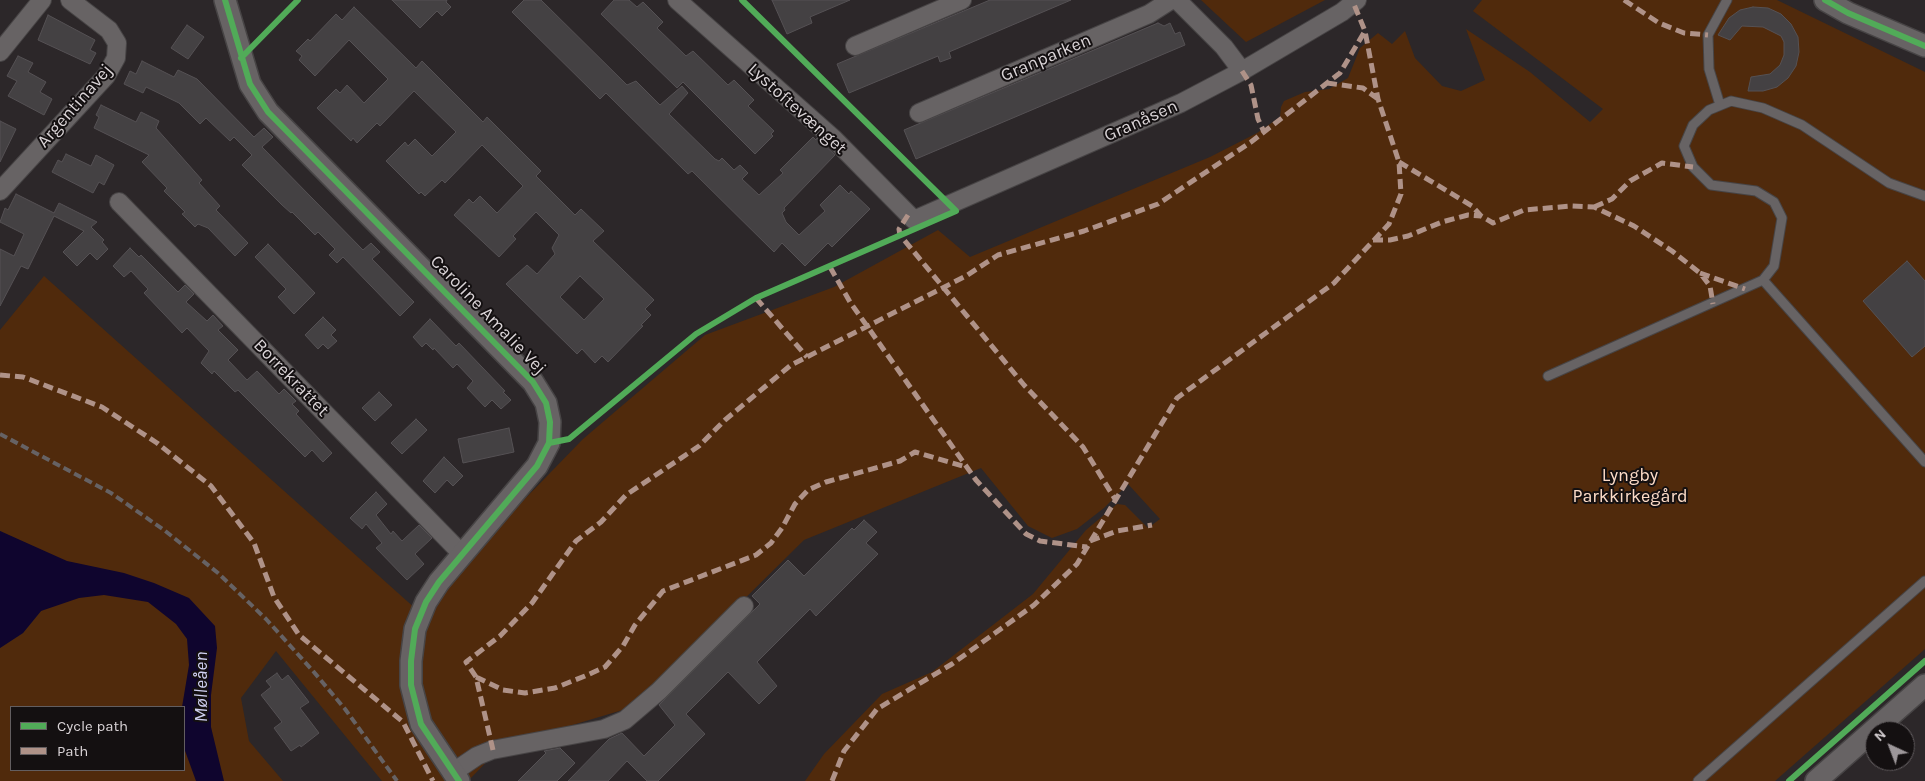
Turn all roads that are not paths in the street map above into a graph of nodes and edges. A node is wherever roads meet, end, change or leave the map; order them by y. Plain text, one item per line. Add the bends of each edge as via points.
1 (42, 0) edge
2 (70, 0) edge
3 (225, 0) edge
4 (677, 0) edge
5 (962, 0) edge
6 (1171, 0) edge
7 (1177, 0) edge
8 (1357, 0) edge
9 (1727, 0) edge
10 (1825, 0) edge
11 (855, 46) dead end
12 (1925, 46) edge
13 (0, 52) edge
14 (1242, 71) junction
15 (1720, 105) junction
16 (919, 112) dead end
17 (0, 191) edge
18 (1925, 196) edge
19 (119, 202) dead end
20 (914, 220) joint
21 (1763, 280) junction
22 (1548, 376) dead end
23 (1925, 462) edge
24 (462, 554) junction
25 (1925, 581) edge
26 (744, 606) dead end
27 (1925, 685) edge
28 (456, 777) edge
29 (1698, 781) edge
30 (1816, 781) edge

1 - 13 street
2 - 17 street, Argentinavej via 109,30 117,43 116,58 106,76
3 - 24 street, Caroline Amalie Vej via 250,84 268,112 533,382 546,403 550,422 549,443 537,466
4 - 20 street, Lystoftevænget via 834,139
5 - 11 street
6 - 16 street, Granparken via 1149,14
7 - 14 street via 1224,46
8 - 14 street, Granåsen
9 - 15 lane via 1708,35 1709,69
10 - 12 street
14 - 20 street, Granåsen via 1181,103
15 - 18 lane via 1731,101 1763,108 1802,124 1889,183
15 - 21 lane via 1693,125 1684,146 1694,167 1711,185 1756,191 1774,202 1782,218 1780,235 1774,266
19 - 24 street, Borrekrattet
21 - 22 lane
21 - 23 lane
24 - 28 street, Caroline Amalie Vej via 426,602 415,629 411,661 411,685 421,724
25 - 29 lane
26 - 28 street, Caroline Amalie Vej via 659,692 625,720 604,729 492,750 476,756
27 - 30 street

